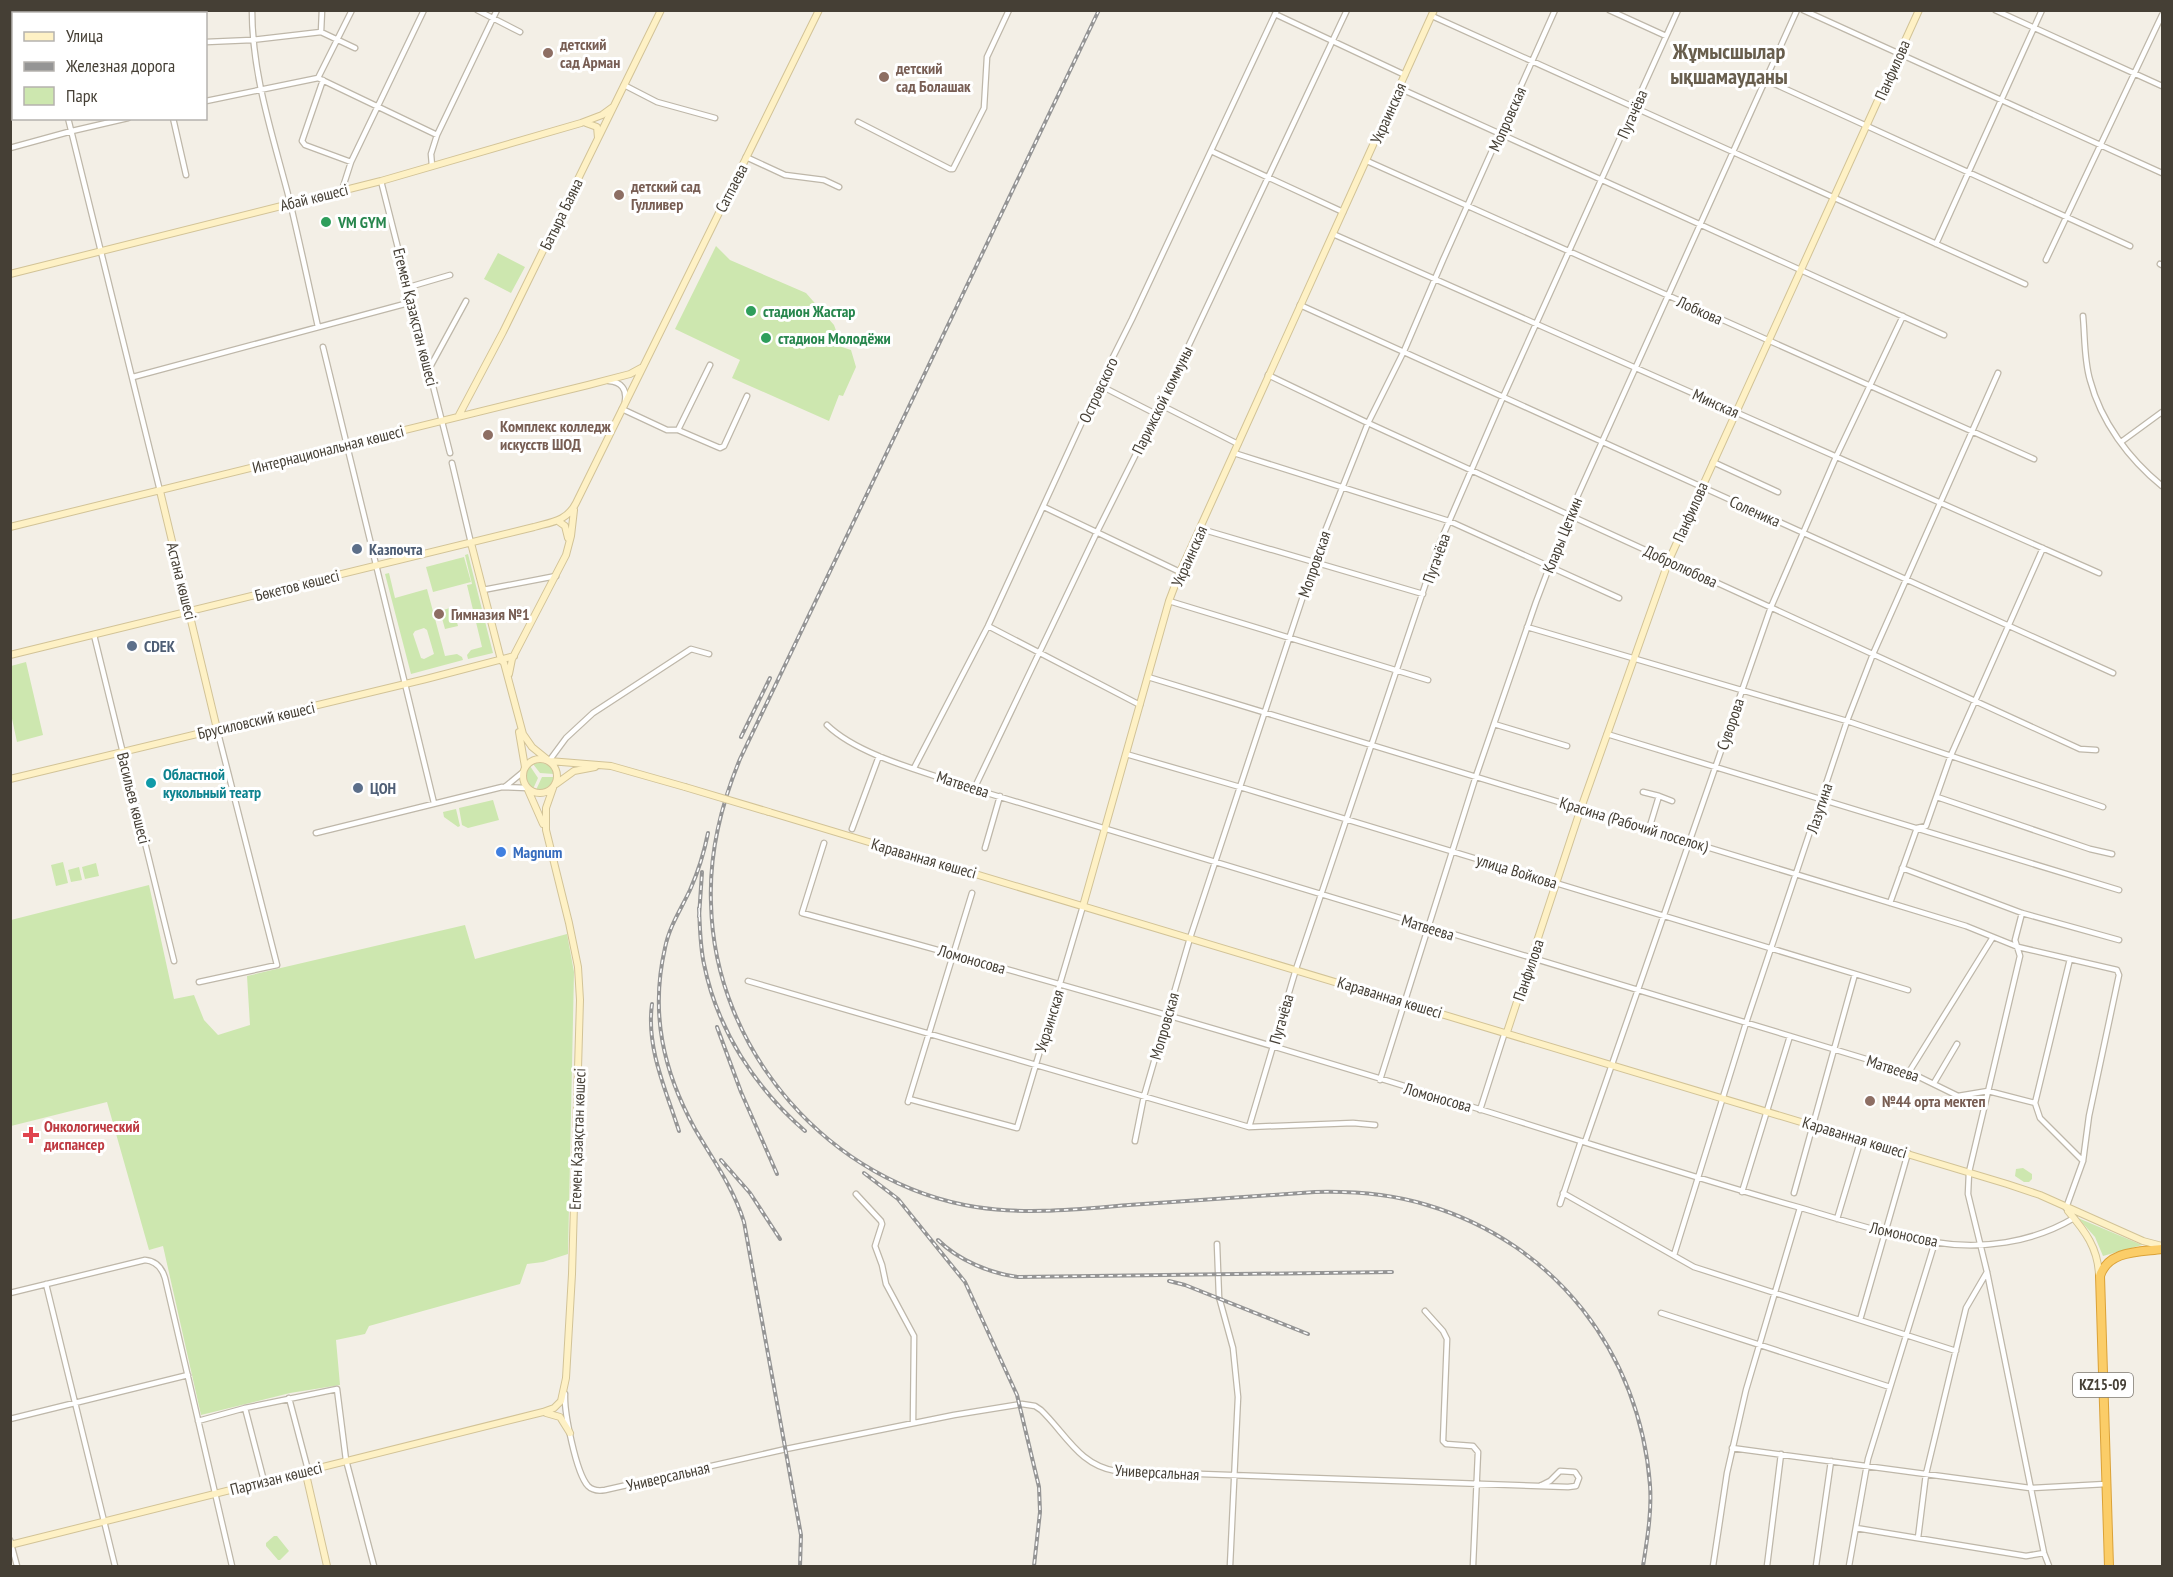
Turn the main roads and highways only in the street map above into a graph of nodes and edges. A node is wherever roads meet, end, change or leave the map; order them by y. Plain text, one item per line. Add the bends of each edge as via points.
1 (661, 10) edge
2 (819, 10) edge
3 (1919, 10) edge
4 (1433, 13) edge
5 (613, 107) junction
6 (581, 123) junction
7 (597, 141) junction
8 (10, 274) edge
9 (643, 365) junction
10 (469, 399) junction
11 (480, 411) junction
12 (459, 416) junction
13 (160, 491) junction
14 (576, 503) junction
15 (558, 521) junction
16 (10, 527) edge
17 (471, 543) junction
18 (569, 544) junction
19 (189, 611) junction
20 (498, 648) junction
21 (10, 656) edge
22 (513, 656) junction
23 (501, 660) junction
24 (510, 687) junction
25 (217, 729) junction
26 (548, 761) junction
27 (611, 766) junction
28 (524, 770) junction
29 (10, 779) edge
30 (553, 787) junction
31 (527, 788) junction
32 (546, 830) junction
33 (1083, 906) junction
34 (1506, 1032) junction
35 (2066, 1208) junction
36 (2163, 1247) edge
37 (2100, 1279) junction
38 (543, 1412) junction
39 (570, 1433) road end
40 (306, 1470) junction
41 (11, 1543) edge
42 (327, 1566) edge
43 (2109, 1566) edge

1 - 5 main road, Батыра Баяна
2 - 9 main road, Сатпаева
3 - 34 main road, Панфилова via 1669,560
4 - 33 main road, Украинская via 1180,572
5 - 6 main road, Абай көшесі via 602,116
5 - 7 main road, Батыра Баяна
6 - 7 main road via 597,127
6 - 8 main road, Абай көшесі via 381,181
7 - 10 main road, Батыра Баяна
9 - 11 main road, Интернациональная көшесі via 630,374
9 - 14 main road, Сатпаева
10 - 11 main road via 470,408
10 - 12 main road, Батыра Баяна
11 - 12 main road, Интернациональная көшесі
12 - 13 main road, Интернациональная көшесі
13 - 16 main road, Интернациональная көшесі
13 - 19 main road, Астана көшесі
14 - 15 main road via 569,515
14 - 18 main road
15 - 17 main road, Бөкетов көшесі
15 - 18 main road via 567,529
17 - 19 main road, Бөкетов көшесі
17 - 20 main road
18 - 22 main road
19 - 21 main road, Бөкетов көшесі
19 - 25 main road, Астана көшесі
20 - 22 main road
20 - 23 main road
22 - 23 main road, Брусиловский көшесі
22 - 24 main road
23 - 24 main road
23 - 25 main road, Брусиловский көшесі
23 - 28 main road via 521,740
24 - 26 main road via 524,736
25 - 29 main road, Брусиловский көшесі
26 - 27 main road, Караванная көшесі
26 - 28 main road via 533,760
26 - 30 main road via 557,772
27 - 30 main road, Караванная көшесі via 576,770
27 - 33 main road, Караванная көшесі, bridge
28 - 31 main road
30 - 31 main road via 540,794
30 - 32 main road, Егемен Қазақстан көшесі via 546,808
31 - 32 main road
32 - 38 main road, Егемен Қазақстан көшесі via 576,956 580,1000 565,1385 559,1404
33 - 34 main road, Караванная көшесі
34 - 35 main road, Караванная көшесі via 1969,1172 2040,1195
35 - 36 main road, Караванная көшесі
35 - 37 main road via 2096,1250
36 - 37 highway via 2115,1258 2104,1266
37 - 43 highway, KZ15-09
38 - 39 main road via 560,1417
38 - 40 main road, Партизан көшесі
40 - 41 main road, Партизан көшесі
40 - 42 main road

